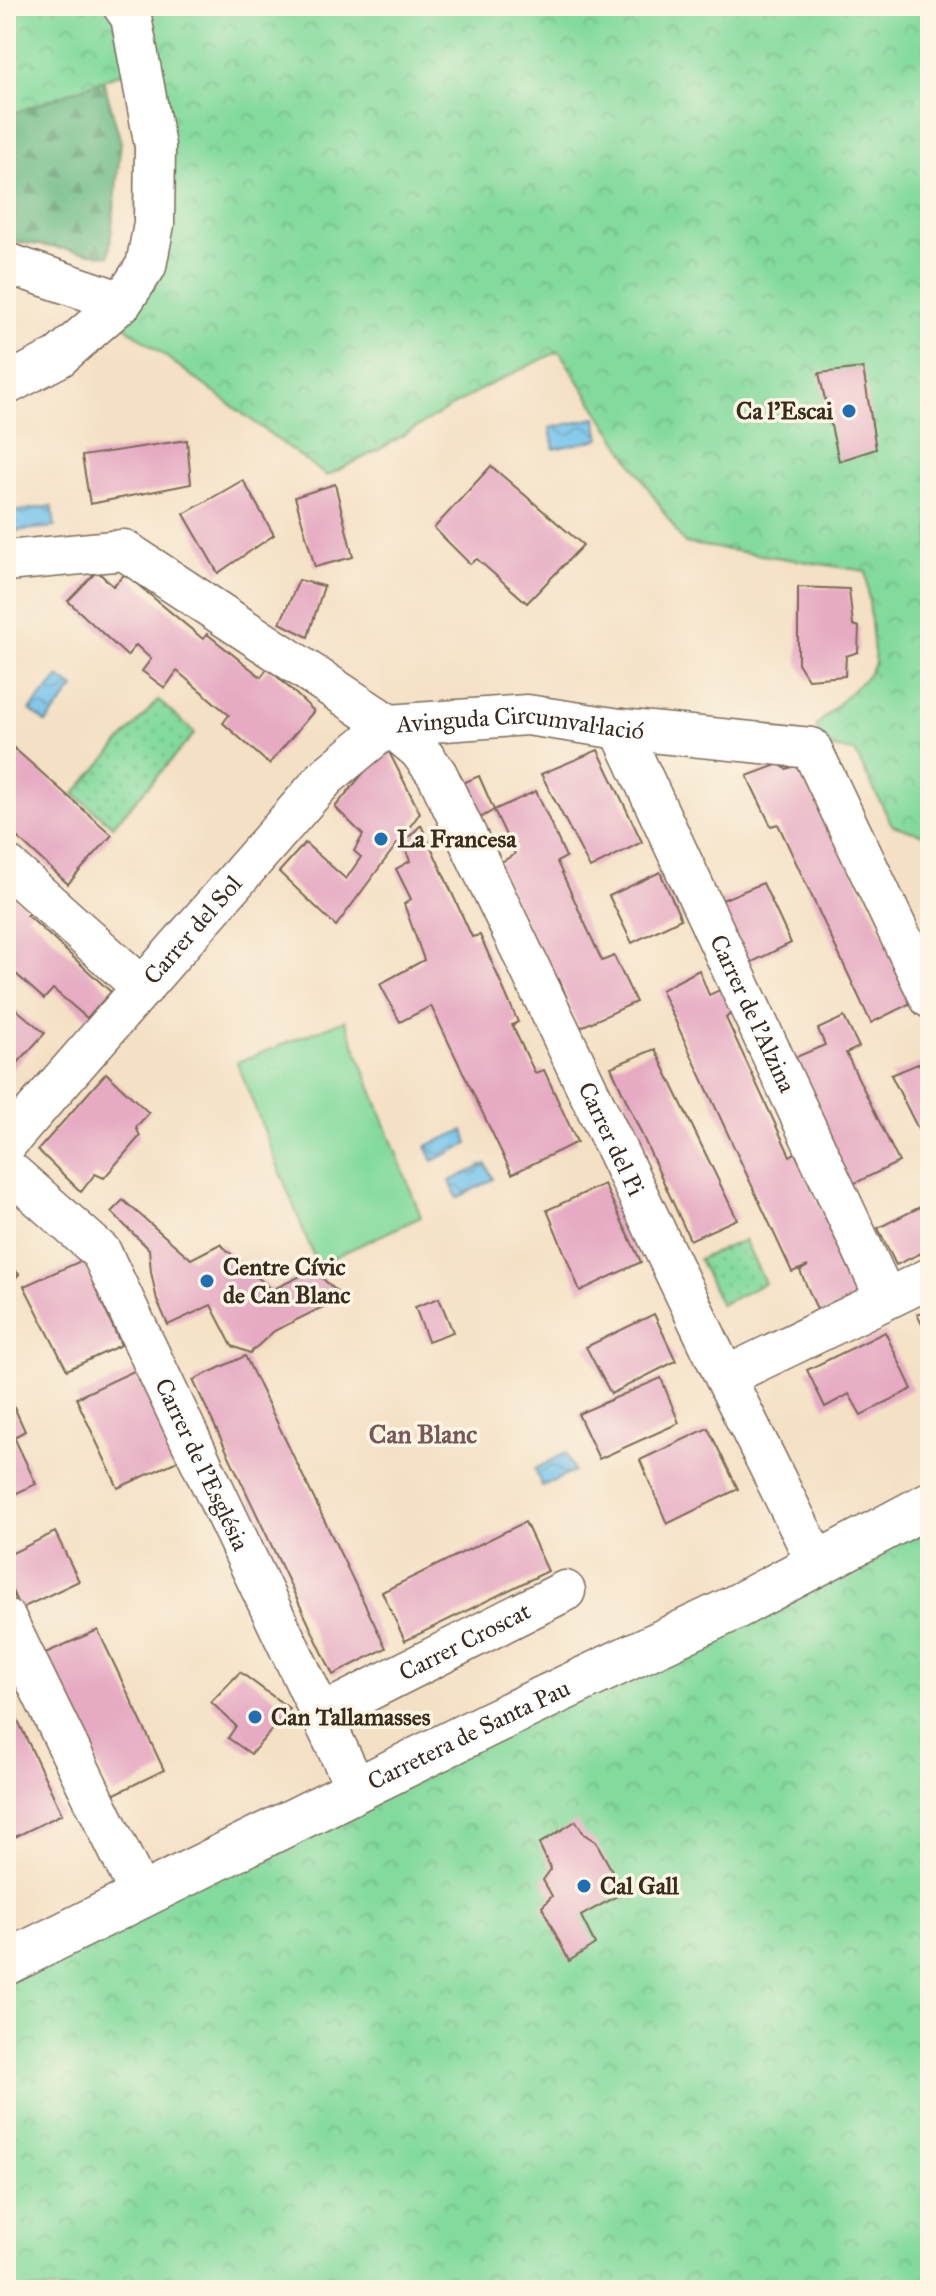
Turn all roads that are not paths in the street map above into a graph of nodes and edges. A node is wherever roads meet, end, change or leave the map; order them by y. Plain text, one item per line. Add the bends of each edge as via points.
1 (123, 6) edge
2 (6, 263) edge
3 (122, 302) junction
4 (6, 385) edge
5 (6, 561) edge
6 (389, 725) junction
7 (620, 729) junction
8 (6, 865) edge
9 (143, 988) junction
10 (930, 998) edge
11 (8, 1144) edge
12 (930, 1278) edge
13 (886, 1299) junction
14 (725, 1377) junction
15 (930, 1504) edge
16 (818, 1565) junction
17 (565, 1591) dead end
18 (6, 1619) edge
19 (322, 1714) junction
20 (357, 1790) junction
21 (141, 1896) junction
22 (6, 1963) edge

1 - 3 street via 131,17 155,146 154,224 146,266
2 - 3 street
3 - 4 street via 59,357
5 - 6 street, Avinguda Circumval·lació via 124,550
6 - 7 street, Avinguda Circumval·lació via 527,715
6 - 9 street, Carrer del Sol via 326,777
6 - 14 street, Carrer del Pi via 437,774
7 - 10 street, Avinguda Circumval·lació via 811,748
7 - 13 street, Carrer de l'Alzina
8 - 9 street
9 - 11 street, Carrer del Sol
11 - 19 street, Carrer de l'Església via 101,1252
12 - 13 street
13 - 14 street
14 - 16 street, Carrer del Pi
15 - 16 main road, Carretera de Santa Pau
16 - 20 main road, Carretera de Santa Pau
17 - 19 street, Carrer Croscat
18 - 21 street
19 - 20 street, Carrer de l'Església
20 - 21 main road, Carretera de Santa Pau
21 - 22 main road, Carretera de Santa Pau

